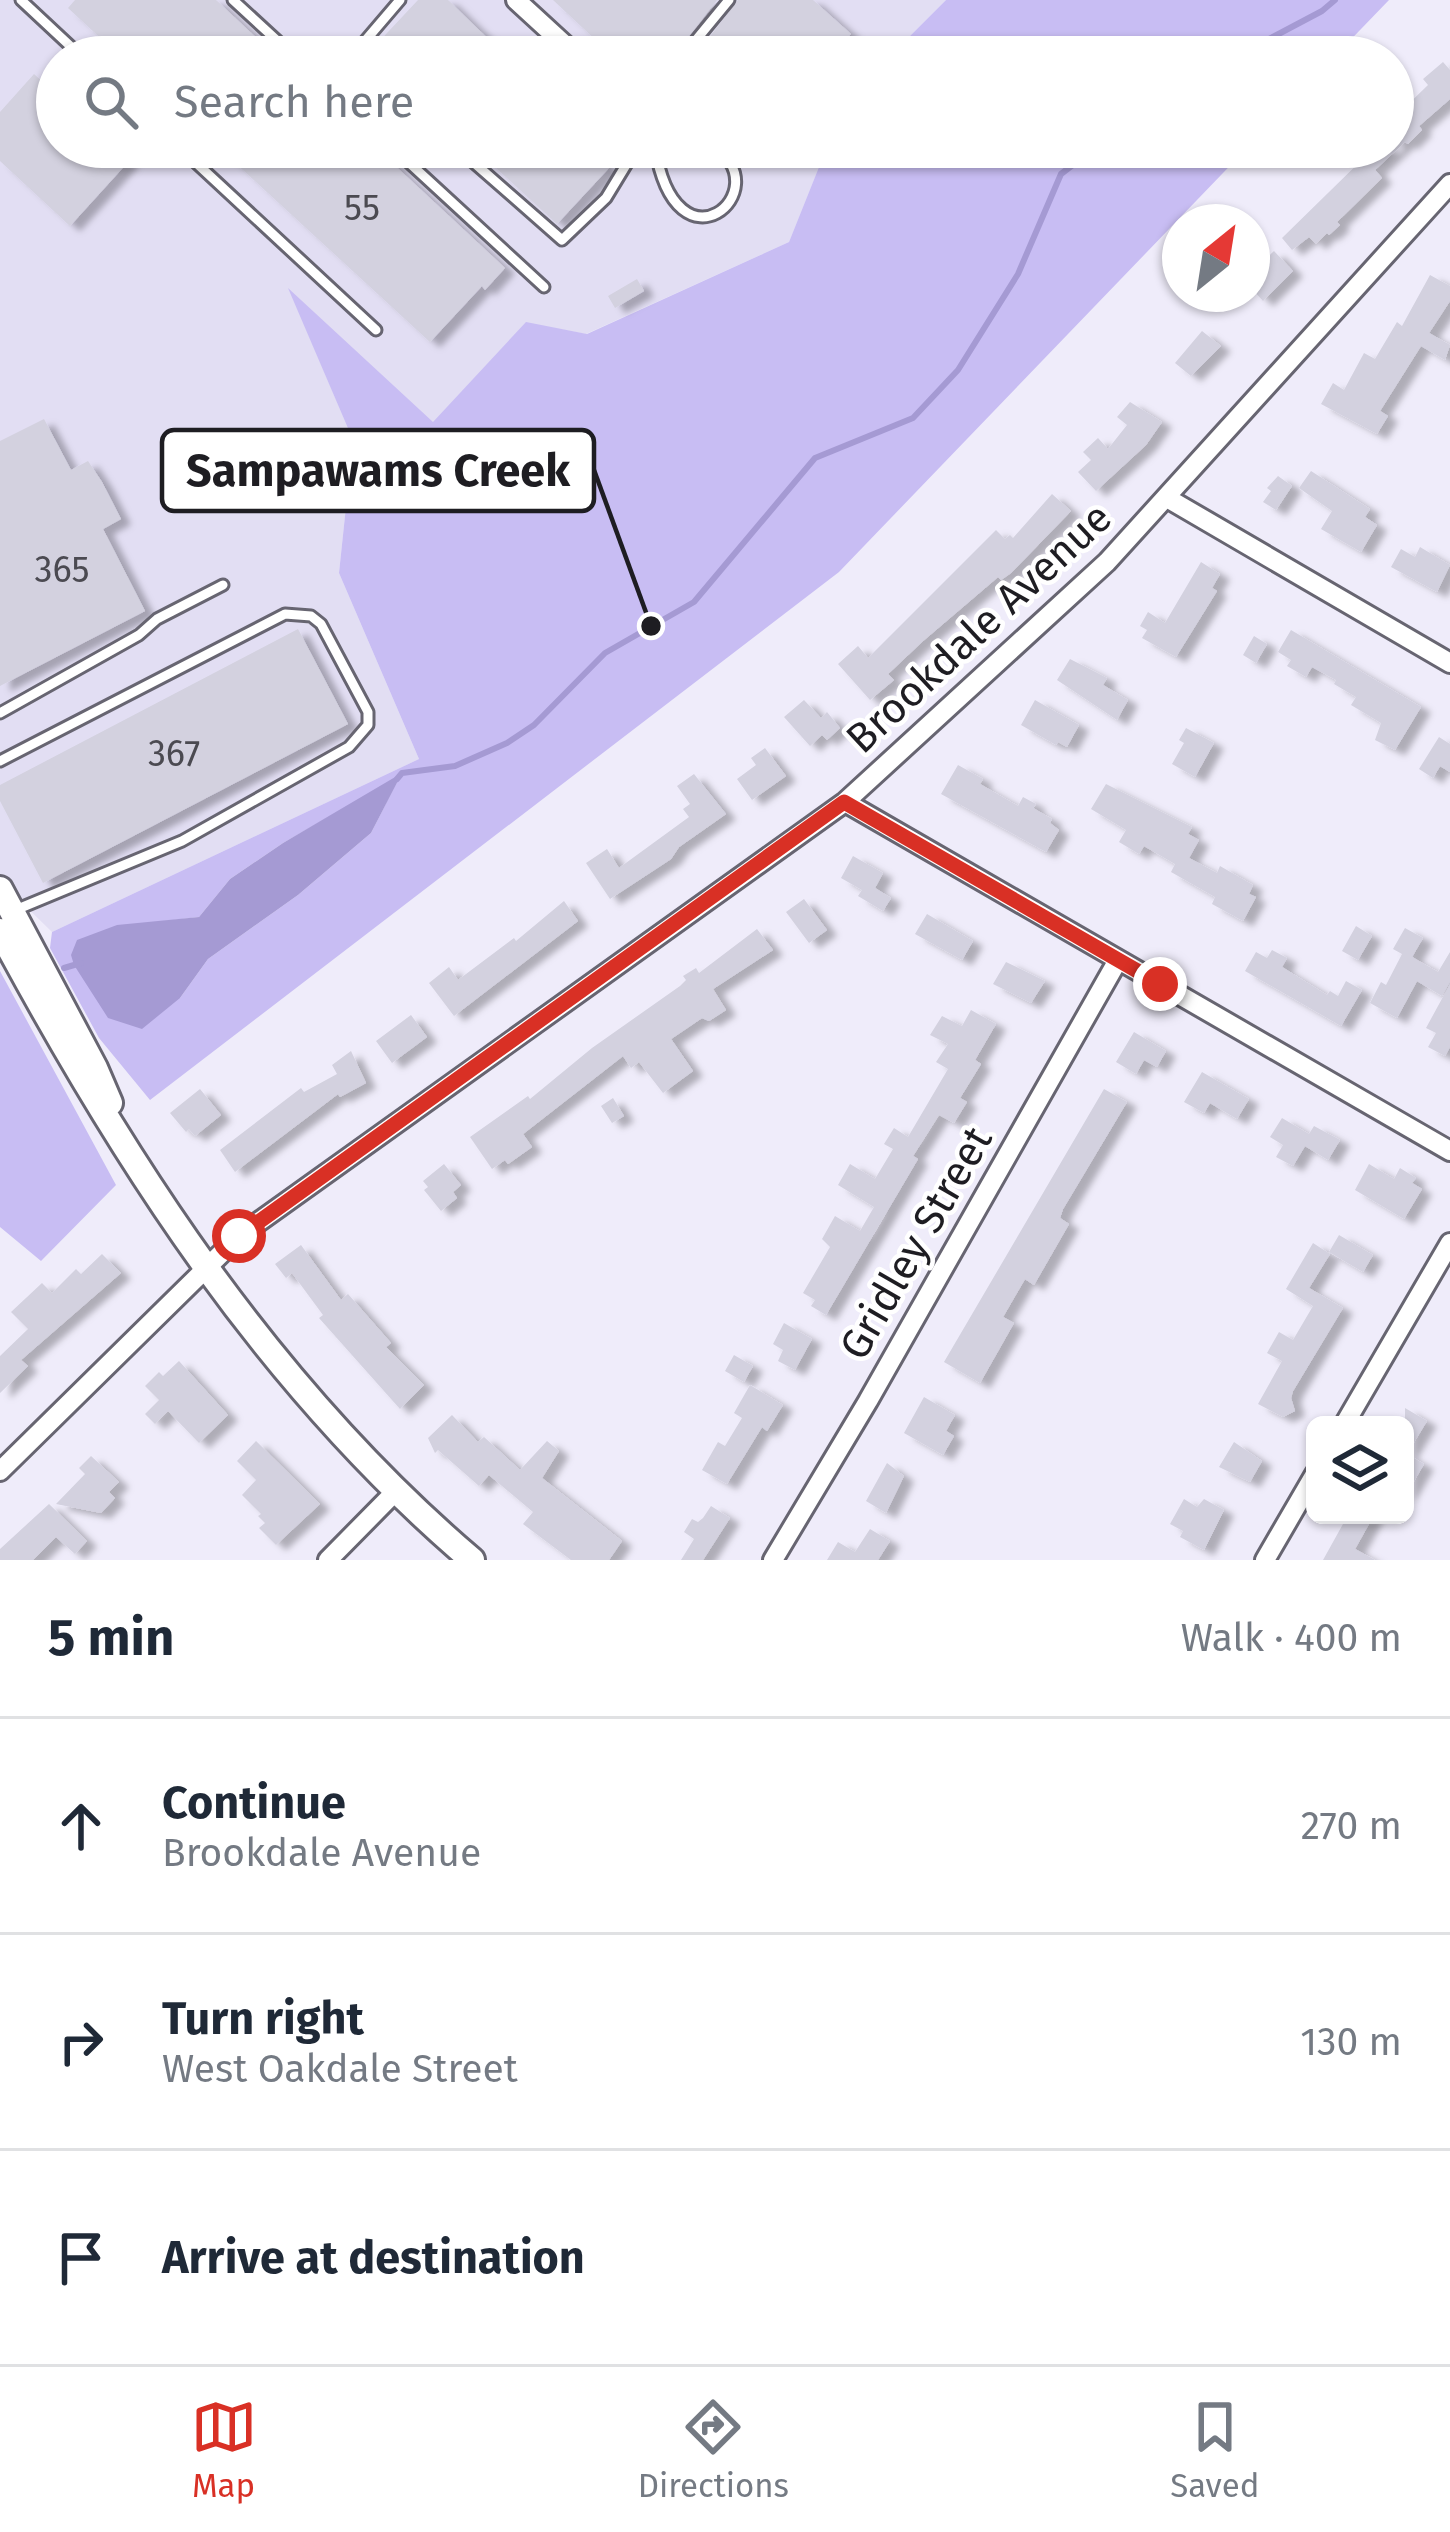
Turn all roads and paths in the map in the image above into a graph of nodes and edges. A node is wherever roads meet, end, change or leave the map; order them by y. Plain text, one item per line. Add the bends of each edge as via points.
1 (21, 0) edge
2 (233, 0) edge
3 (400, 0) edge
4 (516, 0) edge
5 (729, 0) edge
6 (60, 36) edge
7 (272, 36) edge
8 (368, 36) edge
9 (556, 36) edge
10 (699, 36) edge
11 (202, 168) edge
12 (415, 168) edge
13 (480, 168) edge
14 (624, 168) edge
15 (659, 168) edge
16 (736, 168) edge
17 (1450, 184) edge
18 (544, 287) dead end
19 (376, 330) dead end
20 (1167, 498) junction
21 (223, 585) dead end
22 (1450, 663) edge
23 (0, 712) edge
24 (0, 761) edge
25 (844, 802) junction
26 (4, 911) edge
27 (1118, 960) junction
28 (1450, 1151) edge
29 (1450, 1243) edge
30 (205, 1268) junction
31 (1349, 1416) edge
32 (0, 1471) edge
33 (1306, 1489) edge
34 (396, 1491) junction
35 (328, 1560) edge
36 (472, 1560) edge
37 (773, 1560) edge
38 (1265, 1560) edge

1 - 6 lane
2 - 7 lane
3 - 8 lane
4 - 9 street
5 - 10 lane
11 - 19 lane
12 - 18 lane
13 - 14 lane via 562,241
15 - 16 lane via 677,207 698,219 725,204 737,187
17 - 20 street, Brookdale Avenue
20 - 22 street
20 - 25 street, Brookdale Avenue via 1057,610
21 - 23 lane
24 - 26 lane via 285,614 322,624 368,712 361,736 182,841
25 - 27 street
25 - 30 street, Brookdale Avenue
26 - 30 main road via 95,1068 129,1149
27 - 28 street
27 - 37 street, Gridley Street
29 - 31 street
30 - 32 street, Brookdale Avenue
30 - 34 main road via 295,1383
33 - 38 street
34 - 35 street
34 - 36 main road

